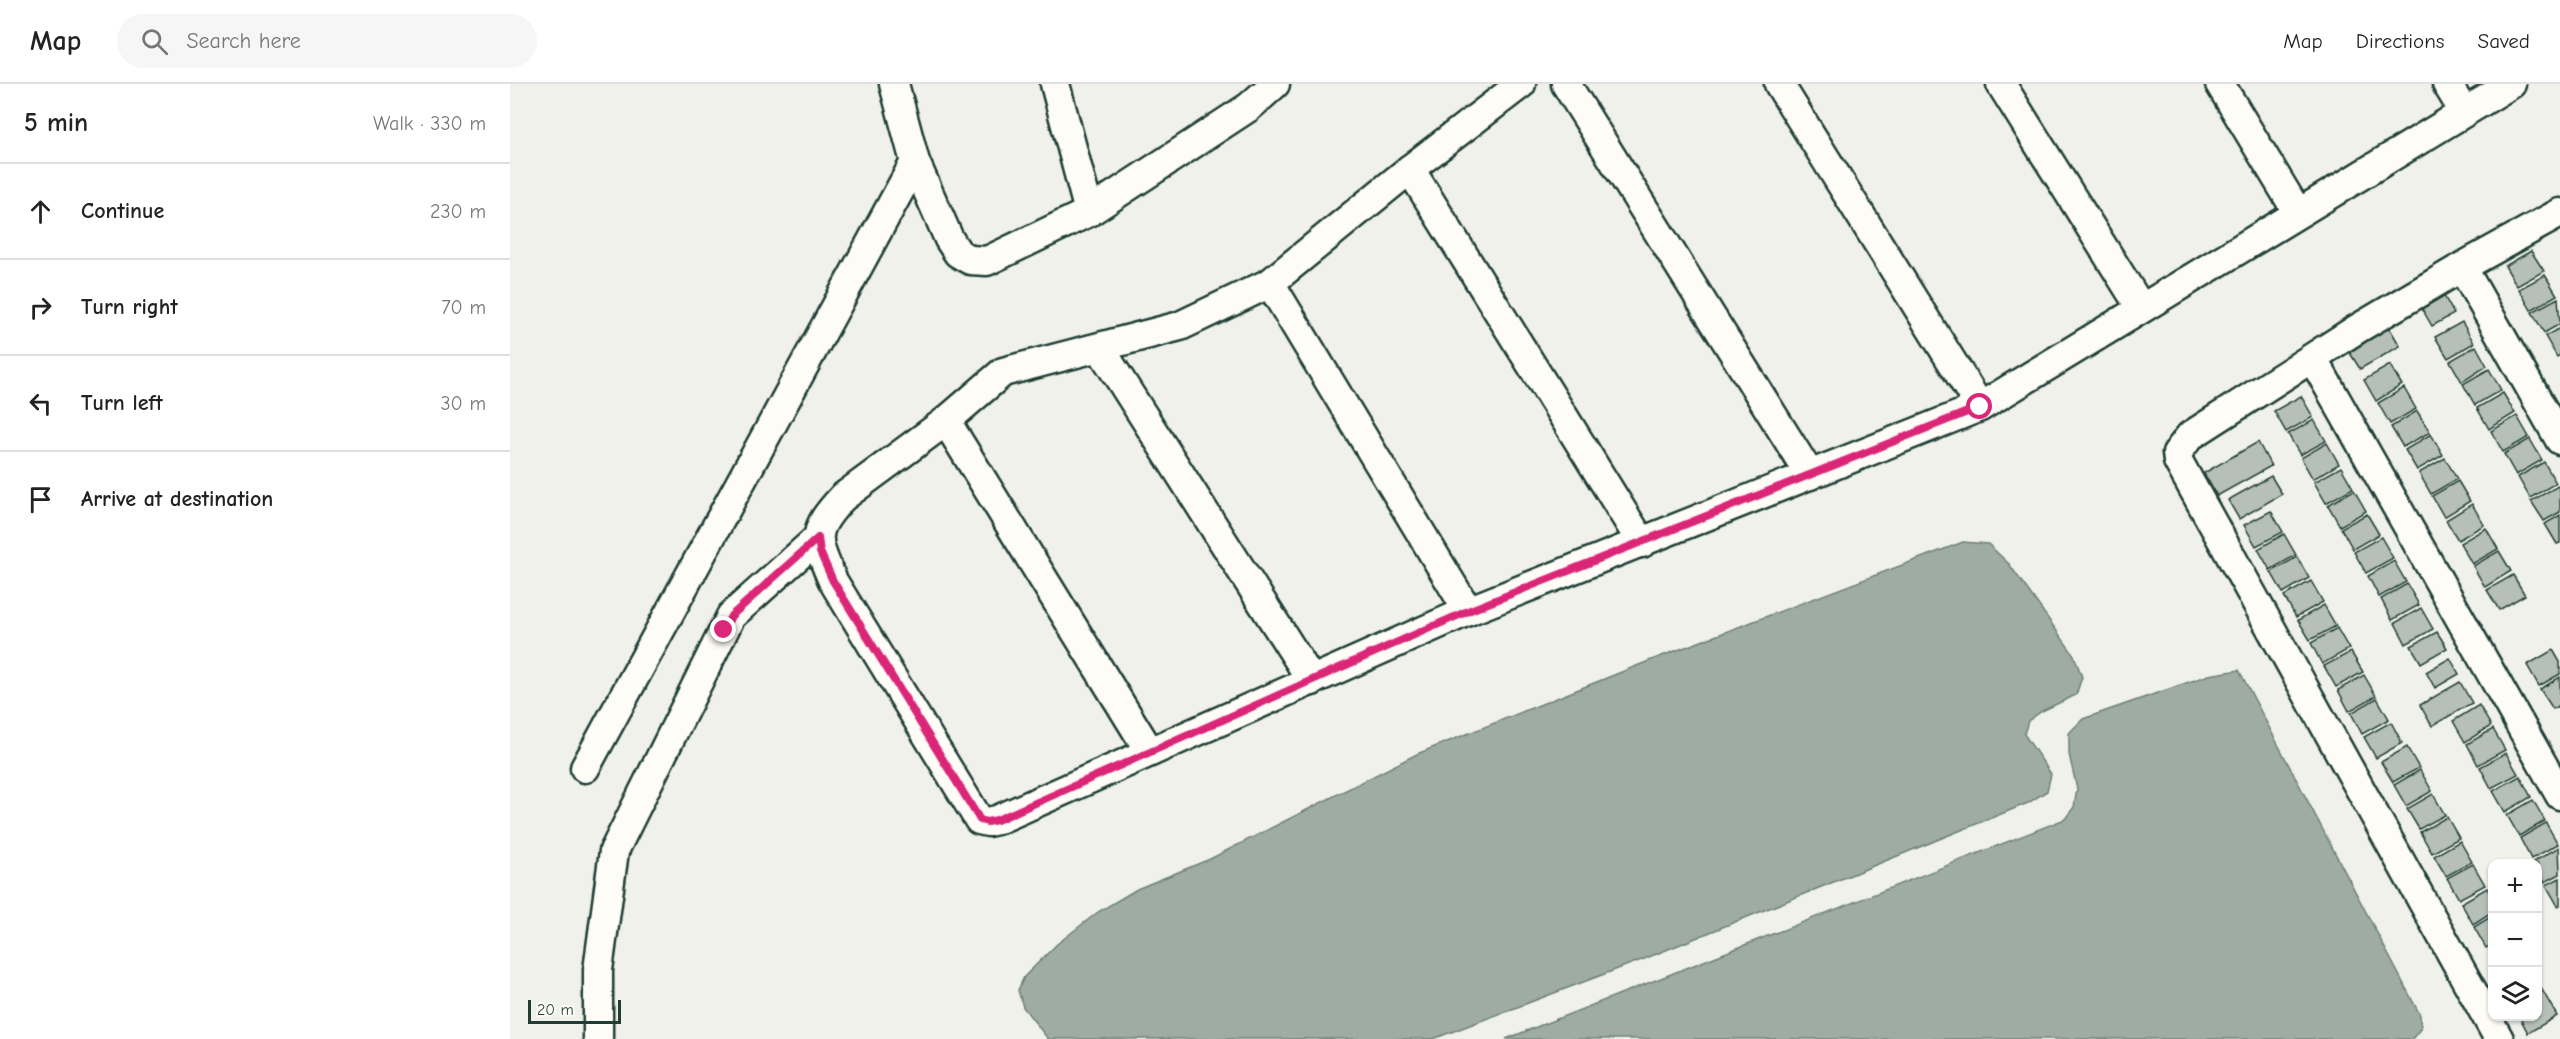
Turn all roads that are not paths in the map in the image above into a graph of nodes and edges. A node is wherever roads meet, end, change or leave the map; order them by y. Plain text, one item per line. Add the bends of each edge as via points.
1 (894, 84) edge
2 (1055, 84) edge
3 (1275, 84) edge
4 (1521, 84) edge
5 (1566, 84) edge
6 (1779, 84) edge
7 (2001, 84) edge
8 (2220, 84) edge
9 (2447, 84) edge
10 (2511, 84) edge
11 (1246, 96) edge
12 (2464, 112) junction
13 (915, 162) junction
14 (1410, 169) junction
15 (1089, 213) junction
16 (2298, 213) junction
17 (2560, 213) edge
18 (2462, 267) junction
19 (1270, 284) junction
20 (2141, 308) junction
21 (1100, 348) junction
22 (2313, 358) junction
23 (1980, 407) junction
24 (946, 421) junction
25 (2560, 440) edge
26 (1810, 475) junction
27 (818, 538) junction
28 (1642, 543) junction
29 (1468, 611) junction
30 (1312, 681) junction
31 (1150, 752) junction
32 (585, 768) dead end
33 (2560, 795) edge
34 (598, 1039) edge
35 (2499, 1039) edge

1 - 13 street
2 - 15 street
3 - 11 street
4 - 14 street
5 - 26 street
6 - 23 street
7 - 20 street
8 - 16 street
9 - 12 street
10 - 12 street
11 - 15 street
12 - 16 street
13 - 15 street via 949,239 958,253 970,260 987,261
13 - 32 street
14 - 19 street
14 - 28 street
16 - 20 street
17 - 18 street
18 - 22 street
18 - 25 street
19 - 21 street via 1180,326
19 - 29 street
20 - 23 street
21 - 24 street via 1004,372
21 - 30 street
22 - 33 street
22 - 35 street via 2190,436 2177,453 2178,461
23 - 26 street
24 - 27 street via 843,496 829,511
24 - 31 street
26 - 28 street
27 - 31 street via 833,581 980,820 997,820
27 - 34 street via 731,616 614,851 598,970
28 - 29 street
29 - 30 street
30 - 31 street

